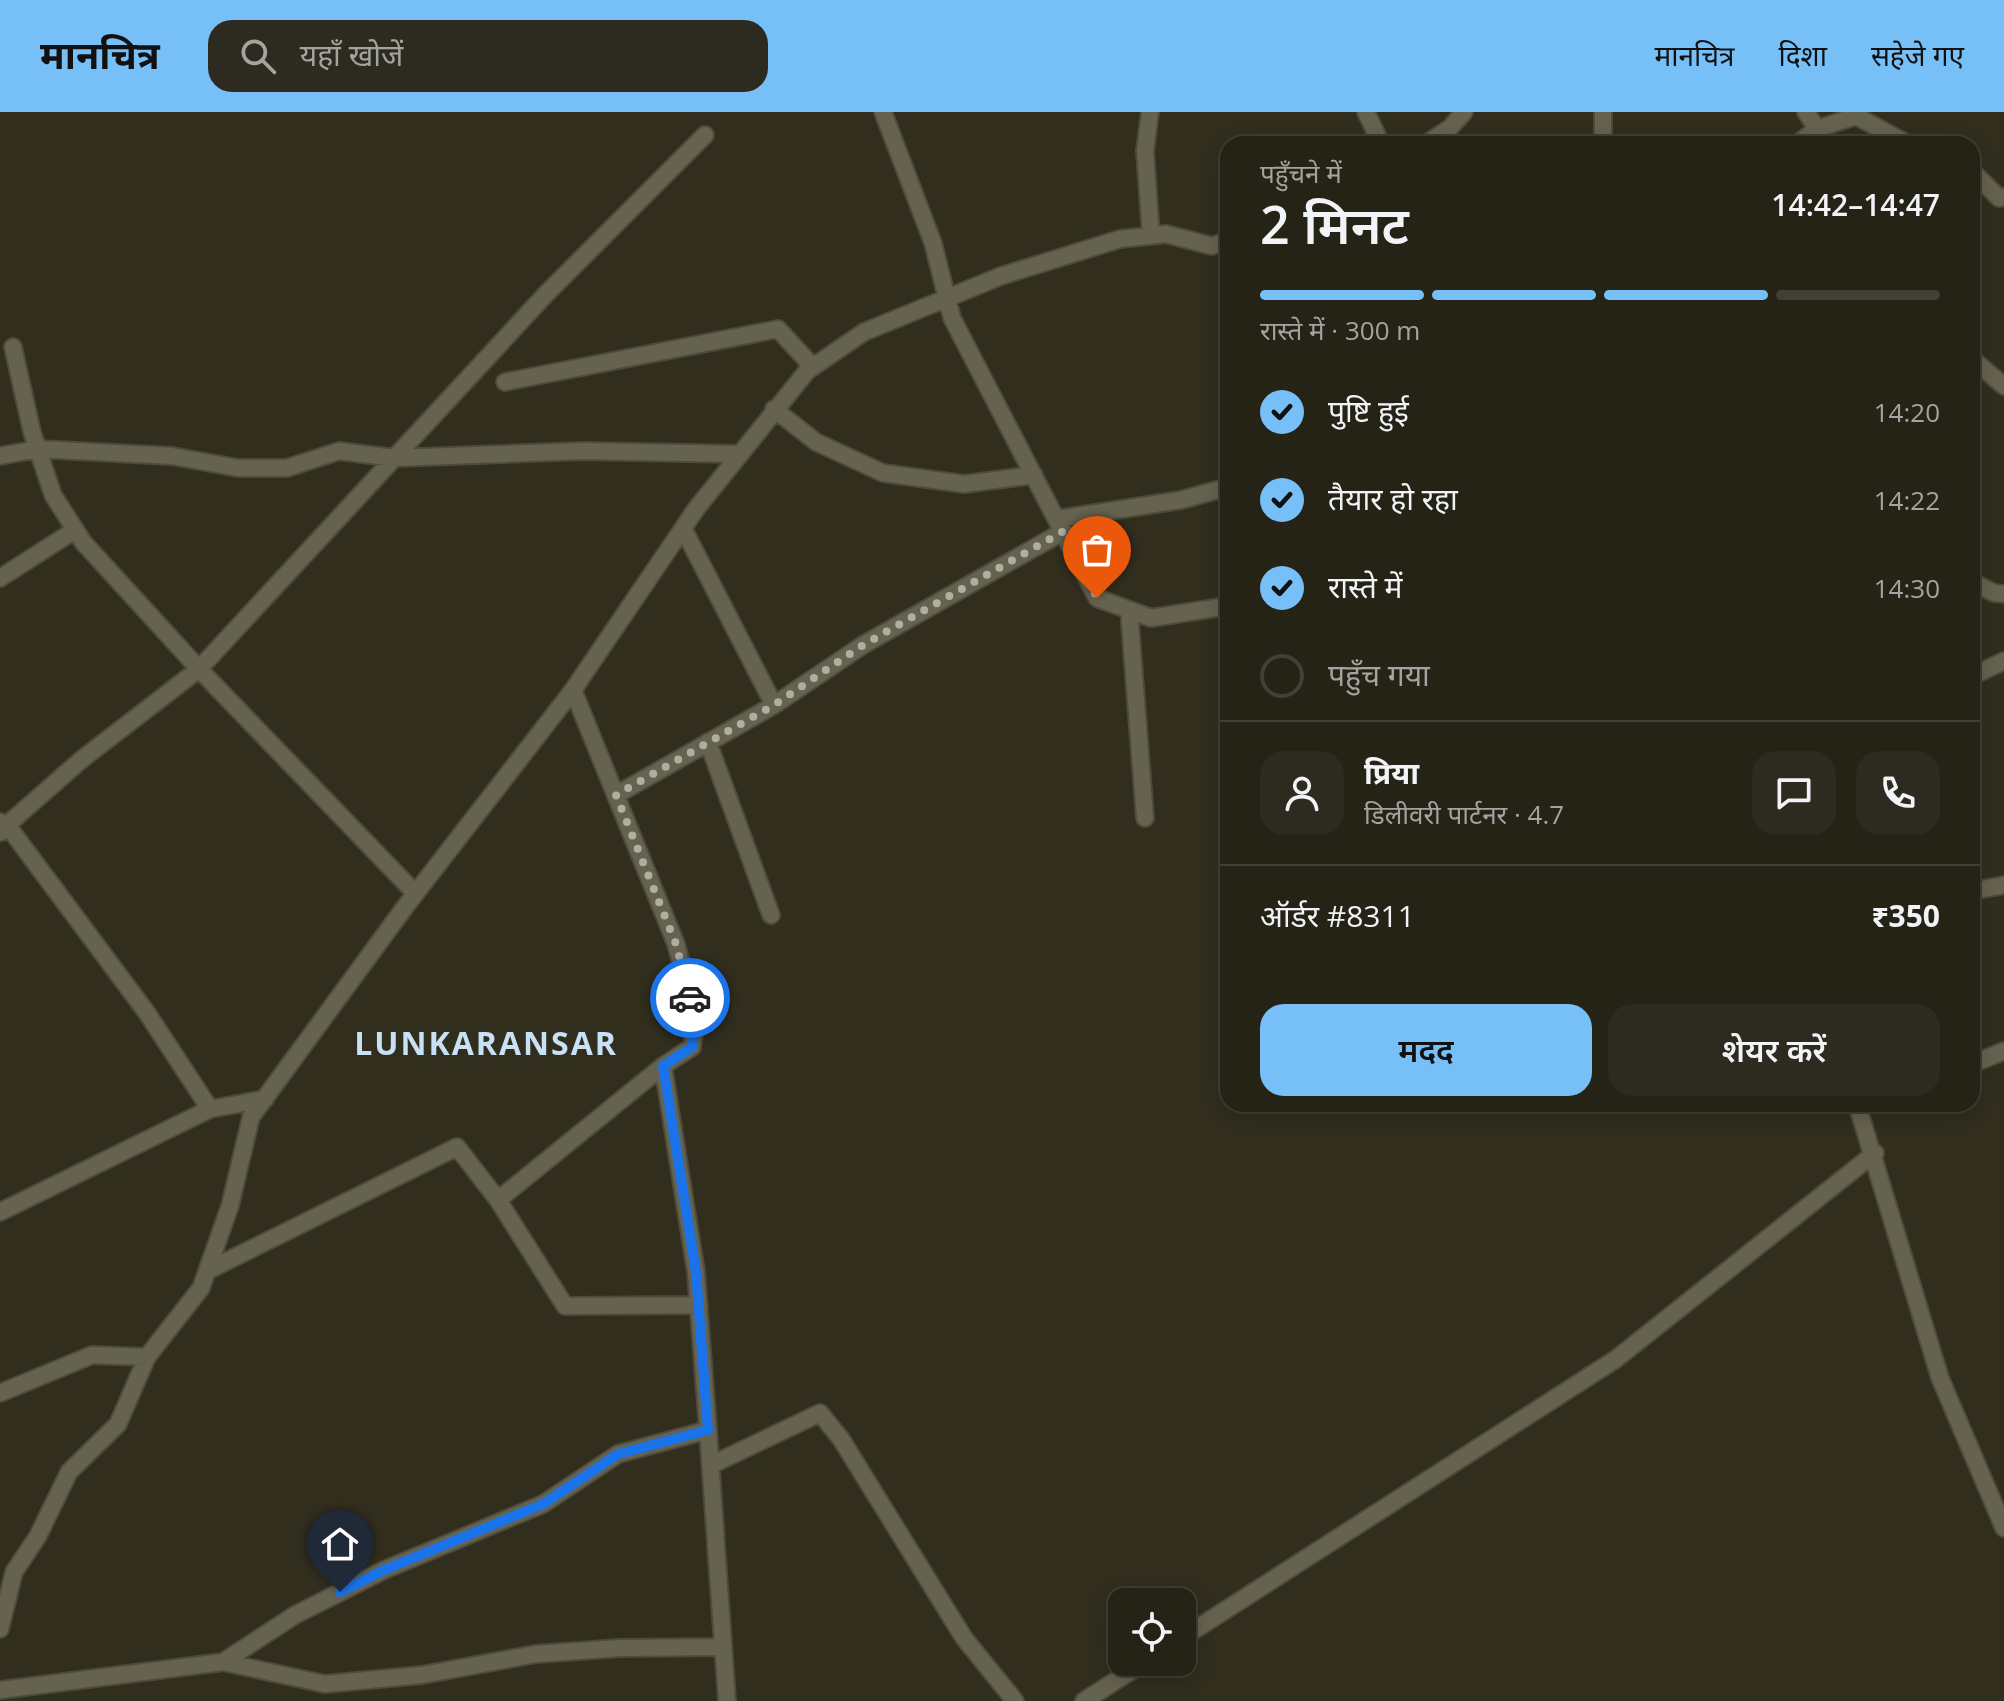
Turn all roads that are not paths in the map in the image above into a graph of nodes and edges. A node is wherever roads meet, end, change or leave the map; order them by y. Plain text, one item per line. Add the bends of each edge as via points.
1 (883, 112) edge
2 (1150, 112) edge
3 (1366, 112) edge
4 (1464, 112) edge
5 (1603, 112) edge
6 (1806, 112) edge
7 (1817, 129) junction
8 (705, 135) dead end
9 (1377, 136) edge
10 (1438, 136) edge
11 (1603, 136) edge
12 (1808, 136) edge
13 (1893, 136) edge
14 (1980, 179) edge
15 (2004, 197) edge
16 (1151, 236) junction
17 (1220, 244) edge
18 (947, 298) junction
19 (13, 347) dead end
20 (813, 367) junction
21 (1980, 371) edge
22 (505, 382) dead end
23 (2004, 386) edge
24 (774, 409) junction
25 (38, 449) junction
26 (738, 454) junction
27 (0, 456) edge
28 (394, 458) junction
29 (1034, 475) junction
30 (1220, 489) edge
31 (1060, 525) junction
32 (683, 528) junction
33 (75, 530) junction
34 (0, 578) edge
35 (1980, 586) edge
36 (2004, 594) edge
37 (1220, 607) edge
38 (1129, 610) junction
39 (2004, 661) edge
40 (199, 669) junction
41 (1980, 672) edge
42 (573, 690) junction
43 (774, 705) junction
44 (708, 742) junction
45 (616, 795) junction
46 (1145, 818) dead end
47 (2, 827) edge
48 (2004, 885) edge
49 (1980, 890) edge
50 (415, 893) junction
51 (771, 915) dead end
52 (2004, 1051) edge
53 (1980, 1061) edge
54 (663, 1066) junction
55 (265, 1099) junction
56 (210, 1109) junction
57 (1860, 1112) edge
58 (1875, 1153) junction
59 (498, 1200) junction
60 (0, 1212) edge
61 (207, 1271) junction
62 (699, 1305) junction
63 (147, 1357) junction
64 (0, 1393) edge
65 (708, 1430) junction
66 (711, 1465) junction
67 (2004, 1528) edge
68 (0, 1629) edge
69 (1196, 1629) edge
70 (723, 1647) junction
71 (223, 1662) junction
72 (1123, 1676) edge
73 (0, 1690) edge
74 (727, 1701) edge
75 (1015, 1701) edge
76 (1084, 1701) edge

1 - 18 street via 933,243
2 - 16 street via 1145,151
3 - 9 street
4 - 10 street
5 - 11 street
6 - 7 street
7 - 12 street
7 - 13 street via 1856,116
8 - 28 street via 546,294
14 - 15 street
16 - 17 street
16 - 18 street via 1120,239
18 - 20 street via 864,332
18 - 29 street via 952,318
19 - 25 street
20 - 22 street via 778,329
20 - 24 street
21 - 23 street
24 - 26 street
24 - 29 street via 816,442 883,473 964,484
25 - 27 street
25 - 28 street via 172,456 238,468 287,468 339,451
25 - 33 street via 53,495
26 - 28 street via 583,451
26 - 32 street
28 - 40 street
29 - 31 street
30 - 31 street
31 - 38 street via 1097,598
31 - 43 street
32 - 42 street
32 - 43 street
33 - 34 street
33 - 40 street
35 - 36 street
37 - 38 street via 1151,618
38 - 46 street
39 - 41 street
40 - 47 street
40 - 50 street
42 - 45 street
42 - 50 street
43 - 44 street
44 - 45 street
44 - 51 street
45 - 54 street via 676,944 696,1020 692,1047
47 - 56 street via 147,1013
48 - 49 street
50 - 55 street
52 - 53 street
54 - 59 street
54 - 62 street
55 - 56 street
55 - 61 street via 251,1117 230,1206
56 - 60 street
57 - 58 street
58 - 67 street via 1940,1378
58 - 69 street via 1616,1359
59 - 61 street via 457,1147
59 - 62 street via 565,1306
61 - 63 street via 201,1288
62 - 65 street
63 - 64 street via 92,1355
63 - 68 street via 118,1424 69,1472 14,1572
65 - 66 street
65 - 71 street via 618,1454 543,1504 384,1570 295,1615
66 - 70 street
66 - 75 street via 820,1413 964,1638
70 - 71 street via 536,1654 422,1675 325,1684
70 - 74 street
71 - 73 street
72 - 76 street

